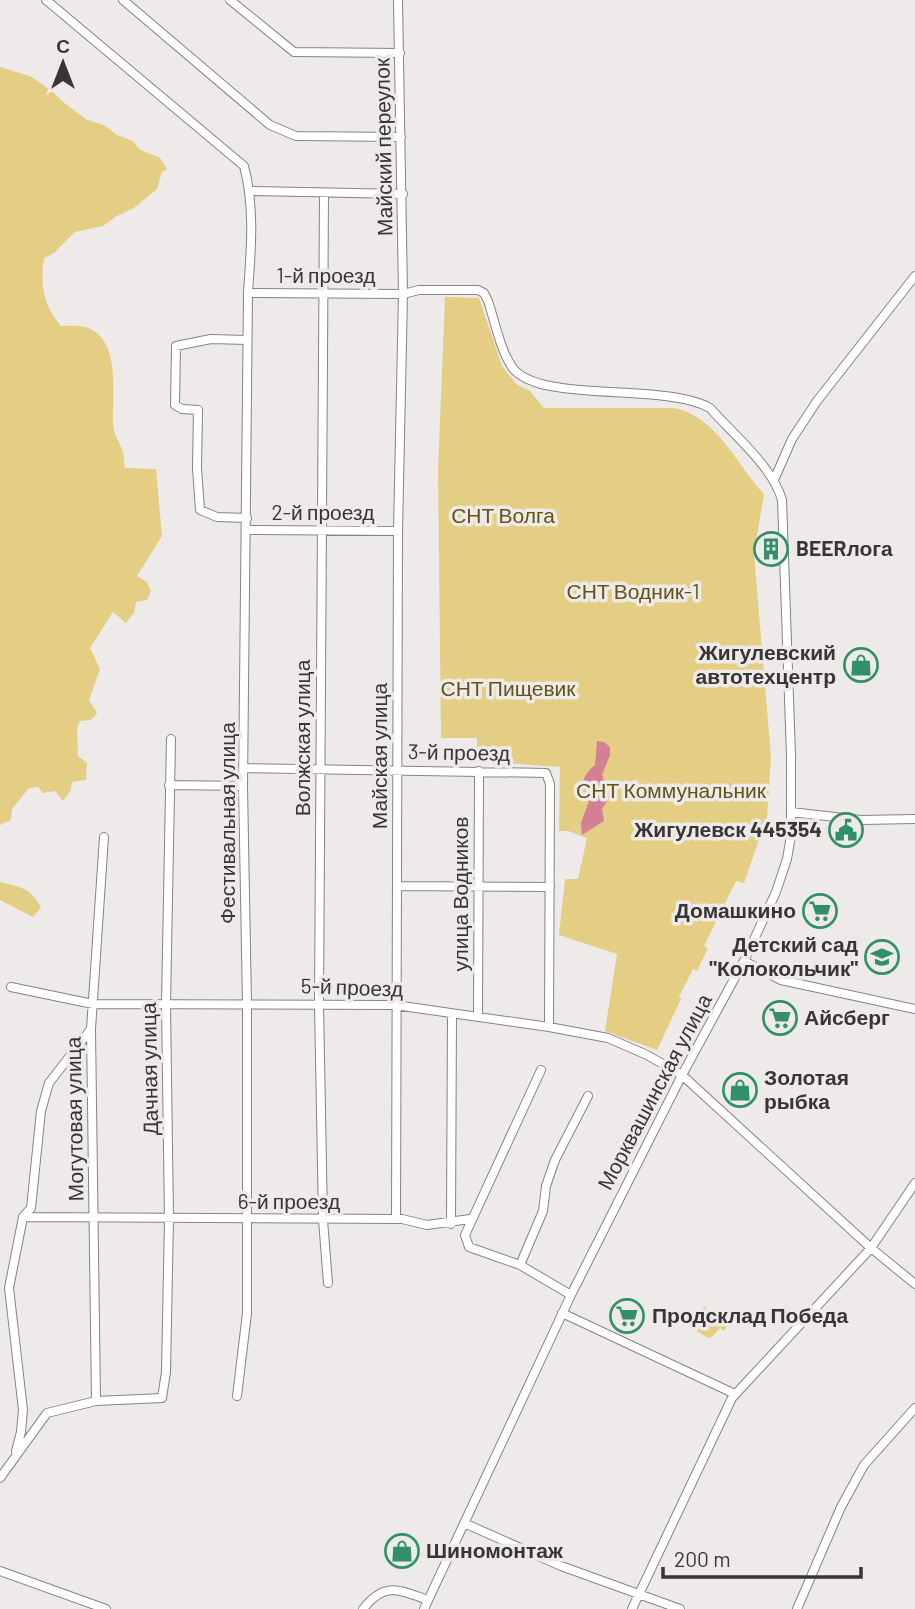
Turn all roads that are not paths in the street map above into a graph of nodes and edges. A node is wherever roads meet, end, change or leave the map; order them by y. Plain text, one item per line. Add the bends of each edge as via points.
1 (46, 0) edge
2 (123, 0) edge
3 (230, 0) edge
4 (398, 0) edge
5 (400, 53) junction
6 (401, 137) junction
7 (251, 191) junction
8 (324, 194) junction
9 (403, 194) junction
10 (915, 276) edge
11 (248, 293) junction
12 (323, 293) junction
13 (403, 294) junction
14 (247, 340) junction
15 (774, 480) junction
16 (247, 518) junction
17 (247, 530) junction
18 (321, 530) junction
19 (398, 531) junction
20 (171, 739) dead end
21 (244, 768) junction
22 (320, 769) junction
23 (397, 769) junction
24 (479, 771) junction
25 (169, 785) junction
26 (243, 786) junction
27 (791, 812) junction
28 (915, 819) edge
29 (104, 837) dead end
30 (397, 886) junction
31 (478, 887) junction
32 (550, 887) junction
33 (744, 961) junction
34 (11, 987) dead end
35 (93, 1004) junction
36 (247, 1004) junction
37 (319, 1004) junction
38 (395, 1004) junction
39 (166, 1005) junction
40 (915, 1009) edge
41 (452, 1014) junction
42 (478, 1016) junction
43 (549, 1027) junction
44 (91, 1029) junction
45 (541, 1070) dead end
46 (682, 1075) junction
47 (588, 1096) dead end
48 (915, 1183) edge
49 (23, 1217) junction
50 (94, 1219) junction
51 (169, 1219) junction
52 (396, 1219) junction
53 (470, 1219) junction
54 (246, 1220) junction
55 (323, 1220) junction
56 (451, 1224) junction
57 (871, 1248) junction
58 (520, 1265) junction
59 (328, 1283) dead end
60 (915, 1284) edge
61 (570, 1295) junction
62 (562, 1313) junction
63 (735, 1394) junction
64 (237, 1396) dead end
65 (96, 1401) junction
66 (915, 1408) edge
67 (16, 1454) junction
68 (0, 1478) edge
69 (464, 1523) junction
70 (0, 1570) edge
71 (638, 1594) junction
72 (426, 1605) edge
73 (106, 1609) edge
74 (363, 1609) edge
75 (632, 1609) edge
76 (680, 1609) edge
77 (797, 1609) edge

1 - 7 street via 244,166
2 - 6 street via 270,125 296,136
3 - 5 street via 295,52
4 - 5 street, Майский переулок
5 - 6 street, Майский переулок
6 - 9 street, Майский переулок
7 - 8 street
7 - 11 street, Фестивальная улица
8 - 9 street
8 - 12 street, Волжская улица
9 - 13 street, Майский переулок
10 - 15 street via 817,401 792,439
11 - 12 street, 1-й проезд
11 - 14 street, Фестивальная улица
12 - 13 street, 1-й проезд
12 - 18 street, Волжская улица
13 - 15 street, Морквашинская улица via 419,290 484,293 513,369 523,377 555,387 699,402 710,408
13 - 19 street, Майская улица
14 - 16 street, Фестивальная улица
14 - 16 street via 211,339 176,346 174,395 175,405 198,410 200,510 217,517
15 - 27 street, Морквашинская улица via 782,500
16 - 17 street, Фестивальная улица
17 - 18 street, 2-й проезд
17 - 21 street, Фестивальная улица
18 - 19 street, 2-й проезд
18 - 22 street, Волжская улица
19 - 23 street, Майская улица
20 - 25 street, Дачная улица
21 - 22 street, 3-й проезд
21 - 26 street, Фестивальная улица
22 - 23 street, 3-й проезд
22 - 37 street, Волжская улица
23 - 24 street, 3-й проезд
23 - 30 street, Майская улица
24 - 31 street, улица Водников
24 - 32 street, 3-й проезд via 546,774 550,784
25 - 26 street
25 - 39 street, Дачная улица
26 - 36 street, Фестивальная улица
27 - 28 street via 861,820
27 - 33 street, Морквашинская улица via 787,859
29 - 35 street, Могутовая улица
30 - 31 street
30 - 38 street, Майская улица
31 - 32 street
31 - 42 street, улица Водников
32 - 43 street
33 - 40 street via 781,981
33 - 46 street, Морквашинская улица
34 - 35 street, 5-й проезд
35 - 39 street, 5-й проезд
35 - 44 street, Могутовая улица
36 - 37 street, 5-й проезд
36 - 39 street, 5-й проезд
36 - 54 street, Фестивальная улица
37 - 38 street, 5-й проезд
37 - 55 street, Волжская улица
38 - 41 street, 5-й проезд
38 - 52 street, Майская улица
39 - 51 street, Дачная улица
41 - 42 street, 5-й проезд
41 - 56 street
42 - 43 street, 5-й проезд
43 - 46 street, 5-й проезд via 608,1038
44 - 49 street via 49,1083 39,1122 31,1208
44 - 50 street, Могутовая улица
45 - 53 street
46 - 57 street, 5-й проезд
46 - 61 street, Морквашинская улица
47 - 58 street via 555,1160 543,1211
48 - 57 street
49 - 50 street, 6-й проезд
49 - 67 street via 9,1288 23,1410
50 - 51 street, 6-й проезд
50 - 65 street, Могутовая улица
51 - 54 street, 6-й проезд
51 - 65 street, Дачная улица via 162,1398
52 - 55 street, 6-й проезд
52 - 56 street, 6-й проезд
53 - 56 street, 6-й проезд
53 - 58 street via 465,1235 469,1247
54 - 55 street, 6-й проезд
54 - 64 street, Фестивальная улица via 247,1312
55 - 59 street, Волжская улица
57 - 60 street, 5-й проезд
57 - 63 street
58 - 61 street
61 - 62 street, Морквашинская улица
62 - 63 street
62 - 69 street, Морквашинская улица
63 - 71 street
65 - 67 street via 47,1413
66 - 77 street via 864,1465
67 - 68 street
69 - 71 street
69 - 72 street, Морквашинская улица
70 - 73 street
71 - 75 street
71 - 76 street
72 - 74 street via 403,1592 388,1590 372,1597

